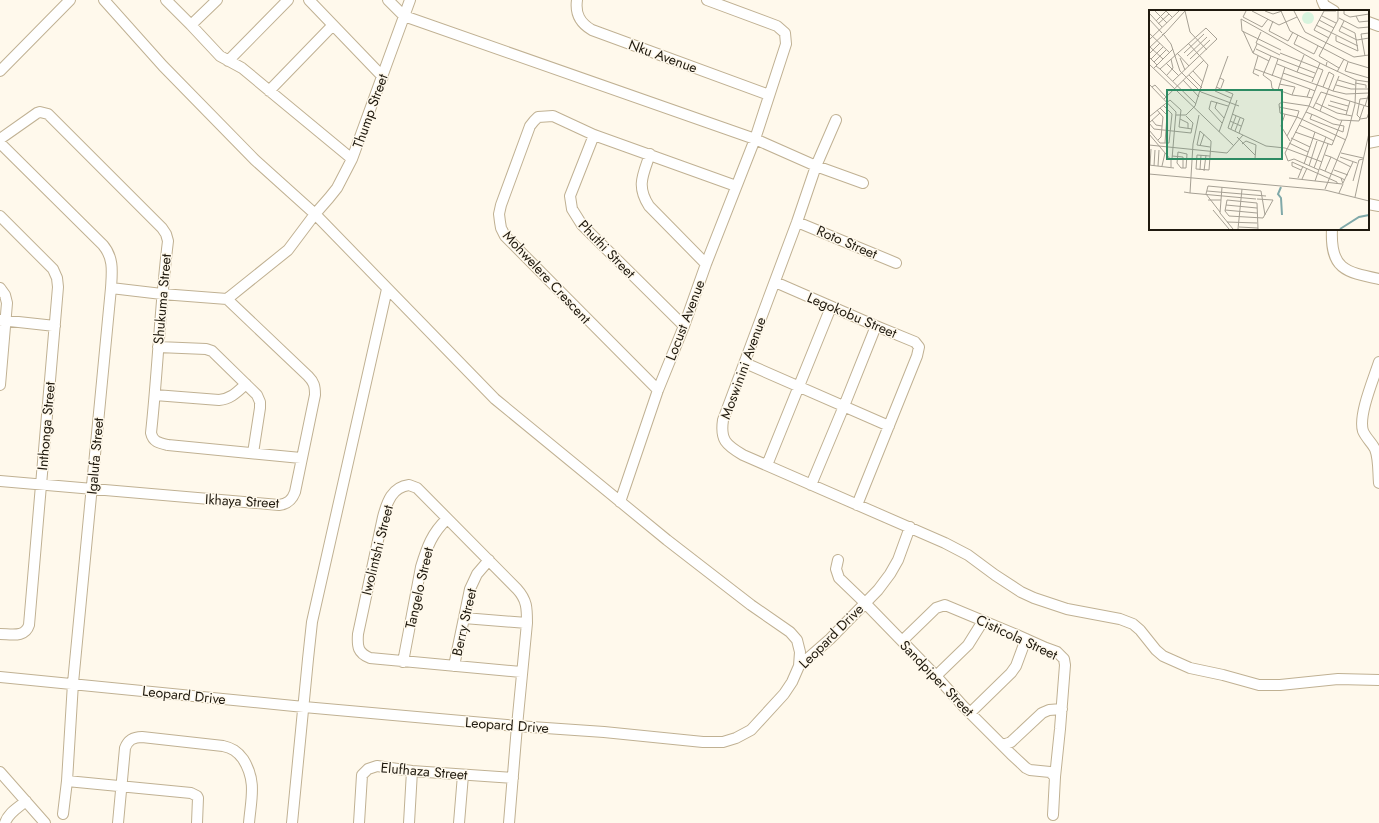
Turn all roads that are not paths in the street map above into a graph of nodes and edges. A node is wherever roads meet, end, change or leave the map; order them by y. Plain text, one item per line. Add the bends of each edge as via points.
1 (70, 0) edge
2 (104, 0) edge
3 (166, 0) edge
4 (217, 0) edge
5 (288, 0) edge
6 (309, 0) edge
7 (388, 0) edge
8 (410, 0) edge
9 (577, 0) edge
10 (707, 0) edge
11 (1322, 0) edge
12 (1332, 10) edge
13 (404, 16) junction
14 (1369, 22) edge
15 (191, 25) junction
16 (333, 25) junction
17 (1379, 26) edge
18 (228, 61) junction
19 (0, 70) edge
20 (383, 77) junction
21 (269, 92) junction
22 (769, 95) junction
23 (836, 120) dead end
24 (594, 135) junction
25 (0, 139) edge
26 (755, 139) junction
27 (1379, 141) edge
28 (0, 143) edge
29 (1369, 143) edge
30 (650, 154) junction
31 (352, 159) junction
32 (816, 166) junction
33 (863, 183) dead end
34 (736, 186) junction
35 (1369, 204) edge
36 (1379, 206) edge
37 (315, 214) junction
38 (0, 216) edge
39 (797, 222) junction
40 (1332, 230) edge
41 (896, 263) dead end
42 (706, 264) junction
43 (1379, 279) edge
44 (775, 282) junction
45 (0, 288) edge
46 (111, 288) junction
47 (387, 289) junction
48 (162, 294) junction
49 (227, 299) junction
50 (831, 306) junction
51 (3, 320) edge
52 (55, 326) junction
53 (684, 326) junction
54 (876, 326) junction
55 (158, 347) junction
56 (1379, 362) edge
57 (745, 363) junction
58 (246, 384) junction
59 (0, 385) edge
60 (799, 385) junction
61 (658, 390) junction
62 (155, 395) junction
63 (844, 406) junction
64 (889, 426) junction
65 (253, 453) junction
66 (301, 458) junction
67 (767, 465) junction
68 (0, 482) edge
69 (1379, 483) edge
70 (40, 485) junction
71 (811, 485) junction
72 (92, 490) junction
73 (620, 502) junction
74 (857, 505) junction
75 (447, 519) junction
76 (910, 527) junction
77 (489, 560) junction
78 (838, 560) dead end
79 (865, 603) junction
80 (464, 618) junction
81 (983, 621) junction
82 (527, 623) junction
83 (0, 634) edge
84 (1026, 639) junction
85 (902, 642) junction
86 (402, 662) junction
87 (454, 666) junction
88 (799, 666) junction
89 (522, 672) junction
90 (936, 676) junction
91 (0, 677) edge
92 (1379, 680) edge
93 (73, 683) junction
94 (304, 707) junction
95 (1062, 709) junction
96 (970, 713) junction
97 (516, 726) junction
98 (1003, 745) junction
99 (412, 771) junction
100 (0, 772) edge
101 (463, 775) junction
102 (1054, 777) junction
103 (513, 778) junction
104 (67, 781) junction
105 (121, 786) junction
106 (26, 801) junction
107 (63, 814) dead end
108 (1053, 815) dead end
109 (5, 823) edge
110 (45, 823) edge
111 (118, 823) edge
112 (197, 823) edge
113 (249, 823) edge
114 (292, 823) edge
115 (359, 823) edge
116 (408, 823) edge
117 (459, 823) edge
118 (509, 823) edge

1 - 19 street
2 - 37 street via 163,66 255,160
3 - 15 street
4 - 15 street
5 - 18 street
6 - 16 street
7 - 13 street
8 - 13 street, Thump Street
9 - 22 street, Nku Avenue via 578,17 592,30
10 - 22 street, Locust Avenue via 777,26 785,33 786,44
11 - 12 street via 1324,5
13 - 20 street, Thump Street
13 - 26 street
14 - 17 street
15 - 18 street via 215,52
16 - 20 street
16 - 21 street
18 - 21 street via 242,68
20 - 31 street, Thump Street
21 - 31 street
22 - 26 street, Locust Avenue
23 - 32 street, Moswinini Avenue
24 - 30 street, Mohwelere Crescent
24 - 53 street, Phuthi Street via 570,196 572,209 582,225
24 - 61 street, Mohwelere Crescent via 553,116 534,121 503,197 499,214 501,228 505,236
25 - 48 street, Shukuma Street via 37,112 48,114 166,234 168,241
26 - 32 street
26 - 34 street, Locust Avenue
27 - 29 street
28 - 46 street, Igalufa Street via 107,250 112,262
30 - 34 street, Mohwelere Crescent
30 - 42 street via 642,181 641,190 644,198
31 - 37 street, Thump Street via 337,188
32 - 33 street
32 - 39 street, Moswinini Avenue
34 - 42 street, Locust Avenue
35 - 36 street
37 - 47 street
37 - 49 street, Thump Street via 288,250
38 - 52 street, Inthonga Street via 56,274 58,287
39 - 41 street, Roto Street
39 - 44 street, Moswinini Avenue
40 - 43 street via 1332,248 1338,262 1346,270
42 - 53 street, Locust Avenue
44 - 50 street, Legokobu Street
44 - 57 street, Moswinini Avenue
45 - 51 street via 6,299
46 - 48 street
46 - 72 street, Igalufa Street
47 - 73 street via 495,399
47 - 94 street via 312,622
48 - 49 street
48 - 55 street, Shukuma Street
49 - 66 street, Ikhaya Street via 314,383 315,395
50 - 54 street, Legokobu Street
50 - 60 street
51 - 52 street
51 - 59 street
52 - 70 street, Inthonga Street
53 - 61 street, Locust Avenue
54 - 63 street
54 - 64 street, Legokobu Street via 916,342 919,347
55 - 58 street via 212,351
55 - 62 street, Shukuma Street
56 - 69 street via 1363,411 1362,422 1363,431 1377,454
57 - 60 street
57 - 67 street, Moswinini Avenue via 723,420 722,434 732,448
58 - 62 street via 235,395 224,400
58 - 65 street via 260,402
60 - 63 street
60 - 67 street
61 - 73 street, Locust Avenue
62 - 65 street, Shukuma Street via 150,432 158,443
63 - 64 street
63 - 71 street
64 - 74 street
65 - 66 street, Shukuma Street
66 - 72 street, Ikhaya Street via 293,497 286,504 279,506
67 - 71 street, Moswinini Avenue
68 - 70 street, Ikhaya Street
70 - 72 street, Ikhaya Street
70 - 83 street, Inthonga Street via 29,625 26,632 21,634
71 - 74 street, Moswinini Avenue
72 - 93 street, Igalufa Street
73 - 88 street via 790,632 797,640 800,652
74 - 76 street, Moswinini Avenue
75 - 77 street, Iwolintshi Street
75 - 86 street, Tangelo Street via 435,532 421,567
75 - 86 street, Iwolintshi Street via 422,492 409,485 397,489 386,506 361,617 358,647 363,655 370,658
76 - 79 street, Leopard Drive via 890,574
76 - 92 street, Moswinini Avenue via 959,550 1034,598 1067,609 1133,624 1163,656 1190,668 1259,684 1280,685 1338,679
77 - 80 street, Berry Street via 473,582
77 - 82 street, Iwolintshi Street via 522,594 527,610
78 - 79 street, Sandpiper Street via 836,569 839,578
79 - 85 street, Sandpiper Street
79 - 88 street, Leopard Drive
80 - 82 street
80 - 87 street, Berry Street
81 - 84 street, Cisticola Street
81 - 85 street, Cisticola Street via 952,607 941,606 932,611
81 - 90 street via 968,645
82 - 89 street, Iwolintshi Street
84 - 95 street, Cisticola Street via 1057,652 1064,659
84 - 96 street via 1011,673
85 - 90 street, Sandpiper Street
86 - 87 street, Iwolintshi Street
87 - 89 street, Iwolintshi Street
88 - 97 street, Leopard Drive via 784,694 751,730 723,742
89 - 97 street, Iwolintshi Street
90 - 96 street, Sandpiper Street
91 - 93 street, Leopard Drive
93 - 94 street, Leopard Drive
93 - 104 street, Igalufa Street
94 - 97 street, Leopard Drive
94 - 114 street
95 - 98 street via 1042,713 1011,742
95 - 102 street, Cisticola Street
96 - 98 street, Sandpiper Street
97 - 103 street
98 - 102 street, Sandpiper Street via 1026,768 1050,772
99 - 101 street, Elufhaza Street
99 - 115 street, Elufhaza Street via 377,766 365,770 362,775
99 - 116 street
100 - 106 street
101 - 103 street, Elufhaza Street
101 - 117 street
102 - 108 street, Cisticola Street
103 - 118 street
104 - 105 street
104 - 107 street, Igalufa Street
105 - 111 street
105 - 112 street via 195,794 198,801
105 - 113 street via 125,748 127,743 136,737 228,747 239,755 251,777
106 - 109 street via 10,813
106 - 110 street

